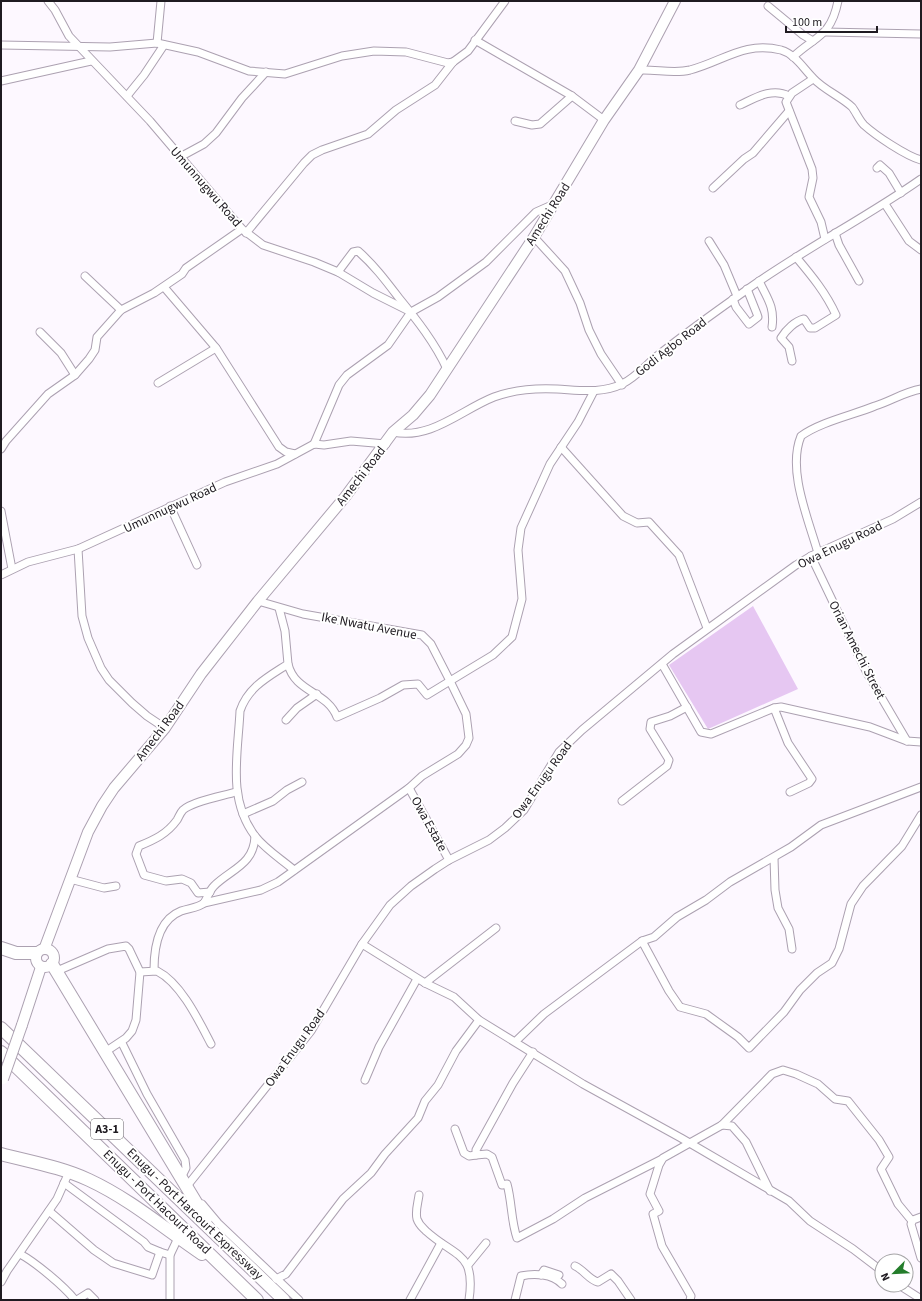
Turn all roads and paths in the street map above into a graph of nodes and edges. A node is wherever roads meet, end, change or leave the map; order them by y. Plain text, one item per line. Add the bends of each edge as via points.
1 (48, 1) edge
2 (161, 1) edge
3 (505, 1) edge
4 (675, 1) edge
5 (838, 1) edge
6 (768, 6) dead end
7 (825, 32) junction
8 (921, 34) edge
9 (475, 40) junction
10 (813, 41) junction
11 (160, 44) junction
12 (1, 45) edge
13 (78, 46) junction
14 (793, 57) junction
15 (92, 61) junction
16 (453, 62) junction
17 (639, 70) junction
18 (266, 72) junction
19 (813, 79) junction
20 (1, 82) edge
21 (126, 96) junction
22 (572, 96) junction
23 (789, 96) junction
24 (740, 105) dead end
25 (789, 111) junction
26 (604, 120) junction
27 (515, 121) dead end
28 (180, 157) junction
29 (921, 160) edge
30 (877, 168) dead end
31 (921, 179) edge
32 (713, 188) dead end
33 (901, 193) junction
34 (554, 204) junction
35 (885, 204) junction
36 (244, 231) junction
37 (835, 233) junction
38 (534, 237) junction
39 (825, 239) junction
40 (709, 241) dead end
41 (921, 250) edge
42 (796, 257) junction
43 (338, 272) junction
44 (85, 276) dead end
45 (759, 281) junction
46 (859, 281) dead end
47 (164, 287) junction
48 (747, 289) junction
49 (735, 298) junction
50 (121, 310) junction
51 (411, 312) junction
52 (772, 327) dead end
53 (40, 332) dead end
54 (216, 348) junction
55 (792, 361) dead end
56 (447, 369) junction
57 (75, 375) junction
58 (158, 383) dead end
59 (622, 385) junction
60 (921, 389) edge
61 (594, 391) junction
62 (394, 432) junction
63 (3, 439) edge
64 (314, 444) junction
65 (386, 444) junction
66 (561, 447) junction
67 (1, 449) edge
68 (295, 454) junction
69 (921, 502) edge
70 (170, 506) junction
71 (1, 511) edge
72 (78, 549) junction
73 (818, 553) junction
74 (811, 556) junction
75 (197, 564) dead end
76 (12, 569) junction
77 (1, 575) edge
78 (258, 601) junction
79 (279, 608) junction
80 (707, 628) junction
81 (288, 664) junction
82 (662, 664) junction
83 (450, 680) junction
84 (317, 694) junction
85 (687, 707) junction
86 (774, 708) junction
87 (286, 720) dead end
88 (165, 728) junction
89 (907, 741) junction
90 (921, 742) edge
91 (302, 782) dead end
92 (921, 787) edge
93 (409, 788) junction
94 (236, 792) junction
95 (790, 792) dead end
96 (622, 801) dead end
97 (243, 814) junction
98 (921, 815) edge
99 (256, 836) junction
100 (774, 858) junction
101 (449, 860) junction
102 (294, 870) junction
103 (70, 879) junction
104 (116, 886) dead end
105 (210, 892) junction
106 (204, 903) junction
107 (496, 928) dead end
108 (642, 941) junction
109 (362, 944) junction
110 (1, 948) edge
111 (792, 949) dead end
112 (40, 950) junction
113 (50, 967) junction
114 (154, 970) junction
115 (140, 972) junction
116 (418, 979) junction
117 (425, 983) junction
118 (479, 1020) junction
119 (1, 1028) edge
120 (516, 1041) junction
121 (122, 1043) junction
122 (211, 1044) dead end
123 (1, 1052) edge
124 (105, 1052) junction
125 (533, 1052) junction
126 (365, 1080) dead end
127 (2, 1082) edge
128 (722, 1125) junction
129 (455, 1129) dead end
130 (690, 1144) junction
131 (476, 1153) junction
132 (1, 1154) edge
133 (663, 1158) junction
134 (67, 1178) junction
135 (184, 1182) junction
136 (770, 1192) junction
137 (419, 1195) dead end
138 (50, 1211) junction
139 (921, 1217) edge
140 (912, 1221) junction
141 (213, 1230) junction
142 (178, 1238) junction
143 (441, 1243) junction
144 (486, 1243) dead end
145 (160, 1252) junction
146 (20, 1254) junction
147 (170, 1255) junction
148 (921, 1258) edge
149 (468, 1265) junction
150 (874, 1265) edge
151 (575, 1266) dead end
152 (226, 1269) junction
153 (541, 1275) junction
154 (559, 1275) dead end
155 (276, 1278) junction
156 (1, 1282) edge
157 (562, 1284) dead end
158 (911, 1293) edge
159 (921, 1299) edge
160 (76, 1300) edge
161 (95, 1300) edge
162 (170, 1300) edge
163 (257, 1300) edge
164 (284, 1300) edge
165 (299, 1300) edge
166 (410, 1300) edge
167 (469, 1300) edge
168 (515, 1300) edge
169 (631, 1300) edge
170 (690, 1300) edge

1 - 13 street, Umunnugwu Road
2 - 11 street
3 - 9 street
4 - 17 main road, Amechi Road
5 - 7 street
6 - 10 street
7 - 8 street
7 - 10 street
9 - 16 street via 468,51
9 - 22 street
10 - 14 street
11 - 13 street
11 - 18 street via 198,52 241,69
11 - 21 street via 144,75
12 - 13 street
13 - 15 street, Umunnugwu Road
14 - 17 street via 783,51 760,47 740,50 690,70
14 - 19 street
15 - 20 street
15 - 21 street, Umunnugwu Road
16 - 18 street via 448,63 406,52 374,51 342,56 285,74
16 - 36 street via 435,85 396,110 368,134 312,156
17 - 26 main road, Amechi Road
18 - 28 street via 242,98 216,133 204,144
19 - 23 street
19 - 29 street via 851,107 864,124 894,146
21 - 28 street, Umunnugwu Road
22 - 26 street
22 - 27 street via 540,124
23 - 24 street via 782,93 756,96
23 - 25 street via 786,102
25 - 32 street via 752,153
25 - 39 street via 812,169 810,198 821,222
26 - 34 main road, Amechi Road
28 - 36 street, Umunnugwu Road
30 - 33 street via 880,164 889,173
31 - 33 street, Godi Agbo Road
33 - 35 street, Godi Agbo Road
34 - 38 main road, Amechi Road
34 - 51 street via 536,212 486,262 438,297
35 - 37 street, Godi Agbo Road
35 - 41 street via 909,241
36 - 43 street, Umunnugwu Road via 263,245
36 - 47 street via 186,268
37 - 39 street, Godi Agbo Road
37 - 46 street
38 - 56 main road, Amechi Road
38 - 59 street via 565,271 589,330 601,354
39 - 42 street, Godi Agbo Road
40 - 49 street via 724,265
42 - 45 street, Godi Agbo Road
42 - 55 street via 830,300 836,315 815,328 810,328 804,320 797,321 788,330 781,338 789,346
43 - 51 street, Umunnugwu Road
43 - 51 street via 353,252 358,251 374,266
44 - 50 street
45 - 48 street, Godi Agbo Road
45 - 52 street via 772,307
47 - 50 street
47 - 54 street
48 - 49 street, Godi Agbo Road
48 - 49 street via 758,317 749,324 736,307
49 - 59 street, Godi Agbo Road via 677,340
50 - 57 street via 97,337 95,350
51 - 56 street
51 - 64 street via 388,344 347,375 339,385
53 - 57 street via 61,354
54 - 58 street
54 - 68 street via 279,447
56 - 62 main road, Amechi Road via 413,415
57 - 63 street via 48,394
59 - 61 street, Godi Agbo Road
60 - 73 street via 906,392 801,436 796,452 796,473
61 - 62 street, Godi Agbo Road via 554,389 509,393 419,432 405,435
61 - 66 street
62 - 65 main road, Amechi Road
63 - 67 street
64 - 65 street, Umunnugwu Road via 324,445 351,440
64 - 68 street, Umunnugwu Road
65 - 78 main road, Amechi Road
66 - 80 street via 623,516 637,523 649,522 679,555
66 - 83 street via 550,464 521,528 518,550 522,599 516,629 512,637 494,655
68 - 70 street, Umunnugwu Road
69 - 73 street, Owa Enugu Road via 894,519
70 - 72 street, Umunnugwu Road
70 - 75 street
71 - 76 street
72 - 76 street, Umunnugwu Road via 28,562
72 - 88 street via 82,616 101,668 108,680 132,703
73 - 74 street, Owa Enugu Road
74 - 80 street, Owa Enugu Road
74 - 89 street, Orian Amechi Street via 867,673
76 - 77 street, Umunnugwu Road
78 - 79 street, Ike Nwatu Avenue
78 - 88 main road, Amechi Road via 201,674
79 - 81 street via 285,631
79 - 83 street, Ike Nwatu Avenue via 422,635 431,644
80 - 82 street, Owa Enugu Road
81 - 84 street via 296,681
81 - 94 street via 257,684 243,702 240,711
82 - 85 street
82 - 101 street, Owa Enugu Road via 582,730 560,752 517,818 489,840
83 - 84 street via 427,695 418,684 403,685 337,718 332,706
83 - 93 street, Ike Nwatu Avenue via 466,714 469,738 458,754 422,776
84 - 87 street via 297,708
85 - 86 street via 702,732 708,735
85 - 96 street via 650,722 650,729 670,760 667,766
86 - 89 street via 788,708 870,727
86 - 95 street via 788,743 812,779
88 - 103 main road, Amechi Road via 102,806 88,832
89 - 90 street
91 - 97 street via 273,801
92 - 100 street via 823,824
93 - 101 street, Owa Estate
93 - 102 street, Ike Nwatu Avenue
94 - 97 street
94 - 105 street via 190,805 182,811 167,832 139,846 136,854 144,875 166,881 182,879 191,883 198,893
97 - 99 street
98 - 108 street via 902,846 862,886 851,904 839,948 832,962 817,972 784,1012 749,1048 706,1014 680,1007
99 - 102 street
99 - 105 street via 251,855
100 - 108 street via 730,882 677,917 654,937
100 - 111 street via 778,908 789,929
101 - 109 street, Owa Enugu Road via 396,899
102 - 106 street, Ike Nwatu Avenue via 270,886
103 - 104 street via 104,888
103 - 112 main road, Amechi Road
105 - 106 street
106 - 114 street, Ike Nwatu Avenue via 177,913 164,927 154,950
107 - 117 street
108 - 120 street via 544,1014
109 - 116 street
109 - 135 street, Owa Enugu Road via 310,1031
110 - 112 highway via 16,953
112 - 113 main road via 36,963
112 - 113 main road via 53,953
113 - 115 street via 126,946
113 - 124 highway
113 - 127 main road, bridge via 22,1025
114 - 115 street
114 - 122 street via 163,974 174,985 196,1015
115 - 121 street via 136,1020 132,1031
116 - 117 street
116 - 126 street via 379,1047
117 - 118 street via 454,996
118 - 120 street
118 - 155 street via 456,1051 438,1085 425,1100 418,1118 371,1173 344,1199 286,1274
119 - 141 highway, Enugu - Port Harcourt Expressway / A3-1
120 - 125 street
121 - 124 street
121 - 135 street via 185,1160
123 - 152 highway, Enugu - Port Hacourt Road
124 - 135 highway
125 - 130 street via 583,1084
125 - 131 street via 513,1083
128 - 130 street
128 - 136 street via 732,1126 743,1137
128 - 140 street via 772,1074 784,1070 818,1084 835,1099 848,1101 879,1140 889,1157 881,1169 898,1204
129 - 131 street via 464,1153 469,1156
130 - 133 street
130 - 136 street
131 - 133 street via 492,1157 502,1185 507,1184 517,1238 553,1219 584,1198
132 - 134 highway via 41,1163
133 - 170 street via 650,1194 659,1211 653,1214 662,1246 691,1296
134 - 138 street
134 - 142 highway via 89,1180 123,1199
134 - 145 street via 148,1247
135 - 141 highway
135 - 155 street via 218,1223
136 - 150 street via 789,1201 810,1221
137 - 143 street via 416,1213 418,1222
138 - 145 street via 94,1250 114,1263 152,1275
138 - 146 street
139 - 140 street
140 - 148 street
141 - 164 highway, Enugu - Port Harcourt Expressway / A3-1
142 - 147 street
142 - 152 highway
143 - 149 street via 461,1256
143 - 166 street
144 - 149 street
145 - 147 street
146 - 156 street
146 - 160 street
147 - 162 street
149 - 167 street via 471,1274
151 - 169 street via 582,1269 593,1281 598,1282 611,1274
152 - 163 highway, Enugu - Port Harcourt Expressway
153 - 154 street via 544,1270
153 - 157 street
153 - 168 street via 521,1276
155 - 165 street
158 - 159 street
160 - 161 street via 88,1292

